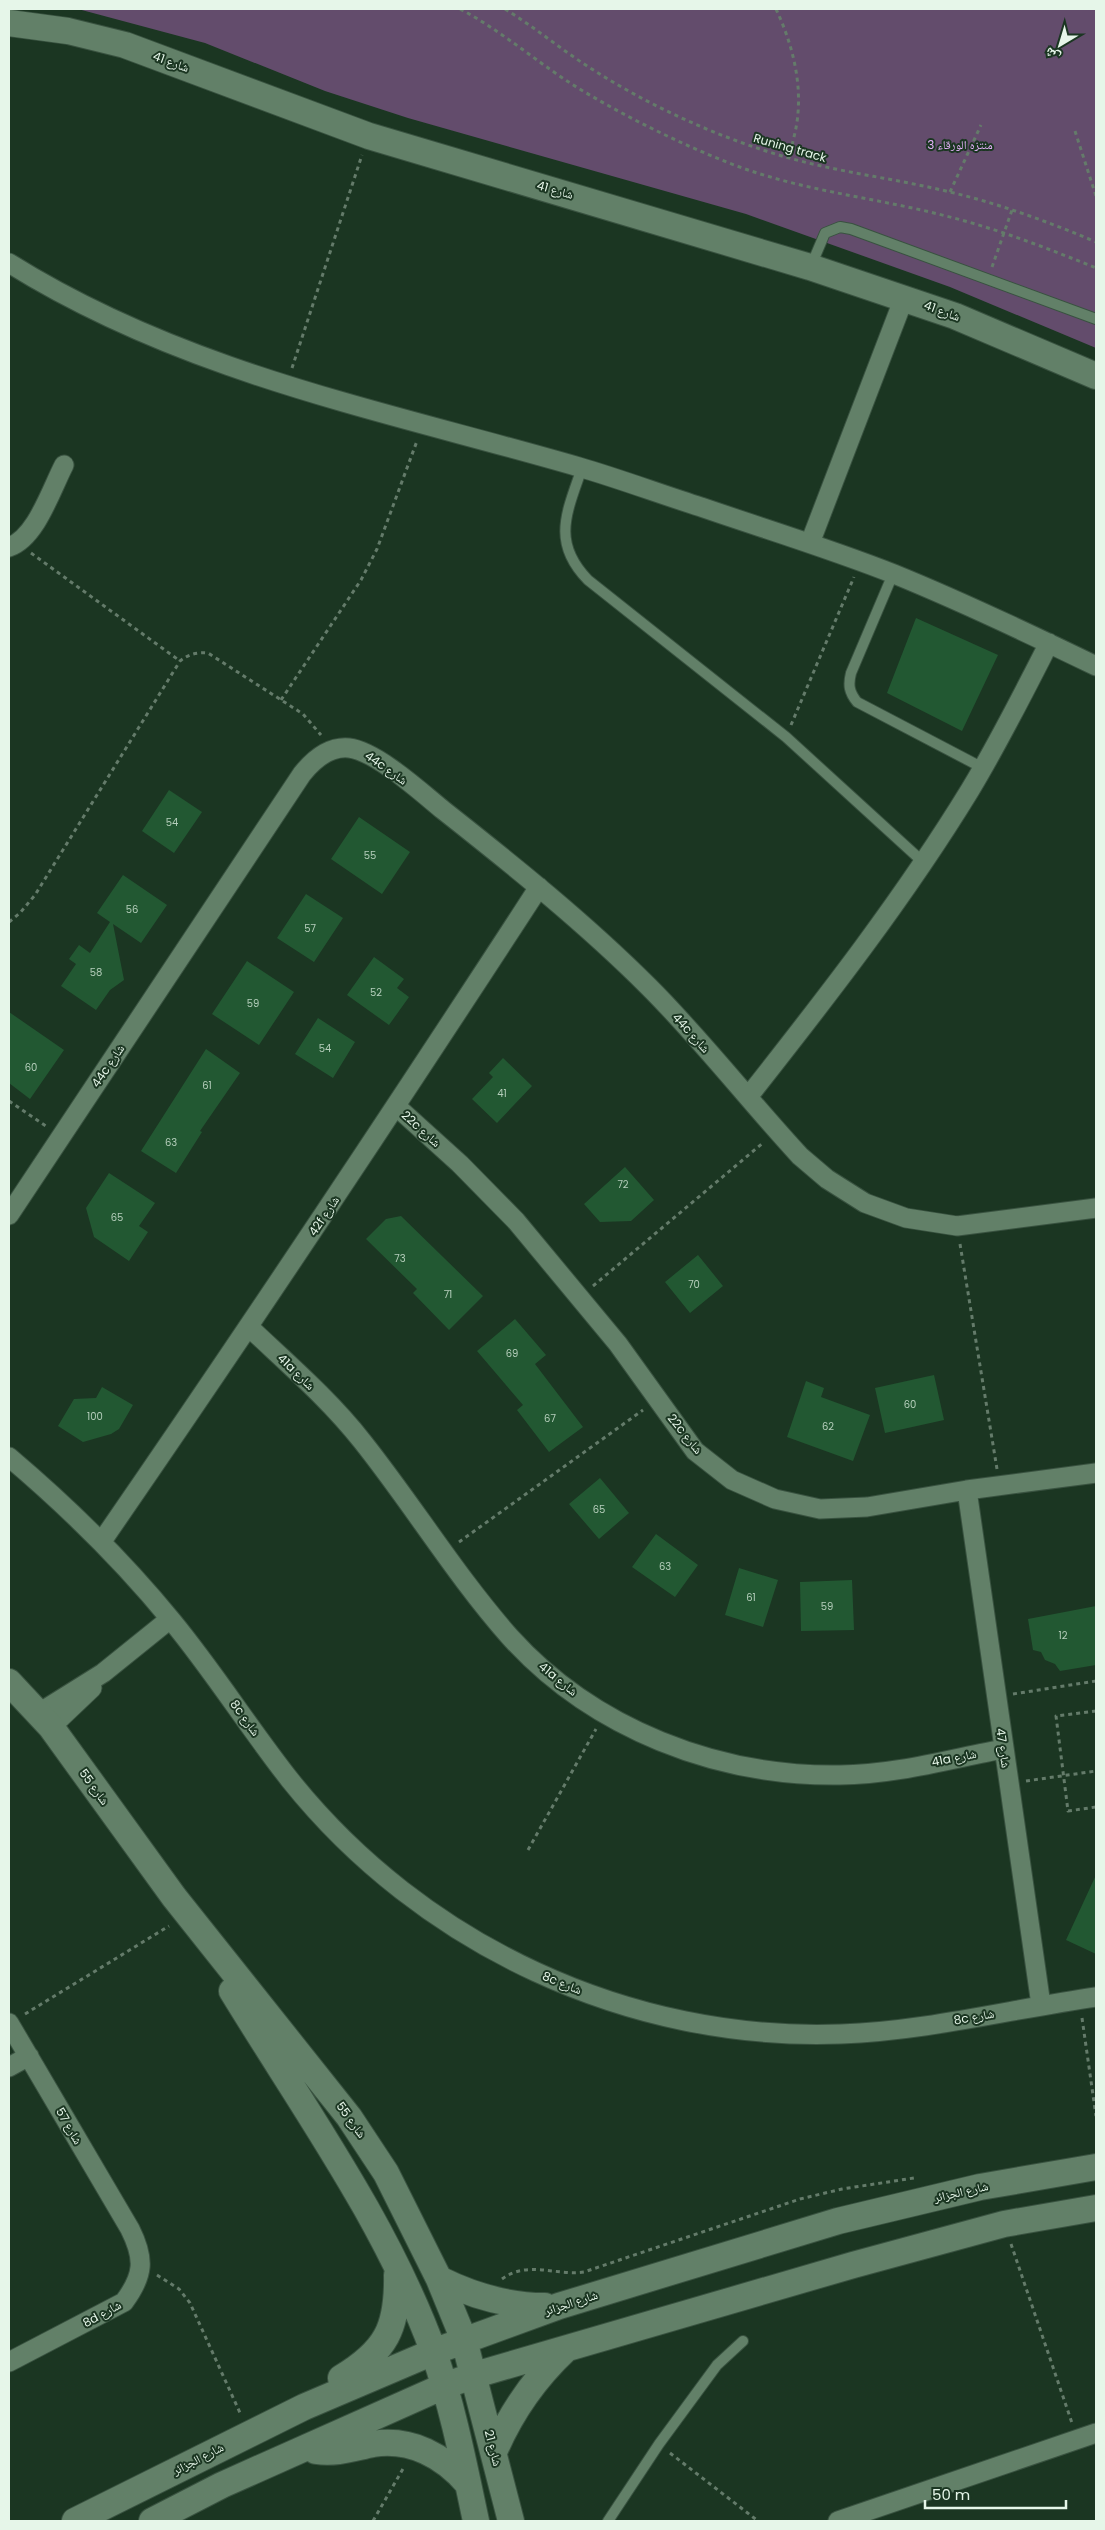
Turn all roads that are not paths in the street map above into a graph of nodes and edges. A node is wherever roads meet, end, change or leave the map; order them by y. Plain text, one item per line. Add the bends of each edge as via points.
1 (9, 23) edge
2 (9, 263) edge
3 (810, 267) junction
4 (904, 298) junction
5 (1096, 319) edge
6 (1096, 376) edge
7 (64, 465) dead end
8 (582, 468) junction
9 (810, 543) junction
10 (13, 546) edge
11 (893, 574) junction
12 (1049, 643) junction
13 (1096, 666) edge
14 (983, 768) junction
15 (923, 862) junction
16 (539, 886) junction
17 (748, 1097) junction
18 (397, 1106) junction
19 (1096, 1208) edge
20 (9, 1215) edge
21 (249, 1327) junction
22 (9, 1457) edge
23 (1096, 1473) edge
24 (967, 1490) junction
25 (102, 1541) junction
26 (170, 1618) junction
27 (9, 1682) edge
28 (45, 1720) junction
29 (1003, 1749) junction
30 (180, 1906) junction
31 (1088, 1999) edge
32 (1041, 2005) junction
33 (9, 2023) edge
34 (29, 2056) junction
35 (9, 2066) edge
36 (1096, 2167) edge
37 (1096, 2208) edge
38 (130, 2229) joint
39 (396, 2265) junction
40 (439, 2279) junction
41 (559, 2306) junction
42 (464, 2340) junction
43 (743, 2340) dead end
44 (566, 2348) junction
45 (433, 2352) junction
46 (9, 2362) edge
47 (475, 2375) junction
48 (444, 2386) junction
49 (304, 2407) junction
50 (1096, 2434) edge
51 (306, 2450) junction
52 (494, 2452) junction
53 (468, 2484) junction
54 (75, 2521) edge
55 (152, 2521) edge
56 (476, 2521) edge
57 (511, 2521) edge
58 (608, 2521) edge
59 (838, 2521) edge

1 - 3 street, شارع 41 via 68,31 125,45 369,136
2 - 8 street via 46,286 163,342 286,386
3 - 4 street, شارع 41
3 - 5 lane via 826,233 840,227
4 - 6 street, شارع 41 via 955,316
4 - 9 street
7 - 10 street via 30,533
8 - 9 street
8 - 15 lane via 564,531 567,550 575,566 588,580 786,737
9 - 11 street
11 - 12 street
11 - 14 lane via 851,673 850,693 857,702
12 - 13 street
12 - 14 street
14 - 15 street
15 - 17 street via 839,981
16 - 17 street, 44c شارع via 650,988
16 - 18 street, 42f شارع
16 - 20 street, 44c شارع via 366,752 348,748 330,750 314,760 297,781
17 - 19 street, 44c شارع via 800,1156 827,1179 865,1203 906,1218 957,1226
18 - 21 street, 42f شارع
18 - 24 street, 22c شارع via 516,1221 581,1296 695,1451 732,1480 775,1499 820,1509 867,1507
21 - 25 street, 42f شارع
21 - 29 street, 41a شارع via 342,1418 512,1639 559,1682 604,1713 665,1744 722,1763 782,1774 842,1776
22 - 25 street, 8c شارع
23 - 24 street, 22c شارع
24 - 29 street, شارع 47
25 - 26 street, 8c شارع
26 - 28 street via 104,1673 86,1695
26 - 32 street, 8c شارع via 290,1780 332,1828 427,1910 474,1941 536,1973 594,1996 654,2014 716,2027 778,2034 904,2029
27 - 28 street, شارع 55
28 - 30 street, شارع 55
29 - 32 street, شارع 47
30 - 39 street, شارع 55 via 352,2182
30 - 40 street, شارع 55 via 361,2134 386,2172
31 - 32 street, 8c شارع
33 - 34 street, شارع 57
34 - 35 street
34 - 38 street, شارع 57
36 - 41 street, شارع الجزائر via 980,2186 838,2221
37 - 44 street via 1004,2224
38 - 46 street, 8d شارع via 139,2247 141,2267 136,2286 124,2302
39 - 45 street, شارع 55
39 - 49 street via 397,2302 394,2319 383,2344 365,2363
40 - 41 street via 494,2300
40 - 42 street, شارع 55
41 - 42 street, شارع الجزائر
42 - 45 street, شارع الجزائر
42 - 47 street, شارع 55
43 - 58 lane via 716,2365
44 - 47 street
44 - 52 street via 520,2401
45 - 48 street, شارع 55
45 - 49 street, شارع الجزائر
47 - 48 street
47 - 52 street, شارع 21
48 - 51 street
48 - 53 street
49 - 54 street, شارع الجزائر
50 - 59 street
51 - 53 street via 338,2452 387,2443 415,2447 445,2461
51 - 55 street
52 - 57 street, شارع 21
53 - 56 street

